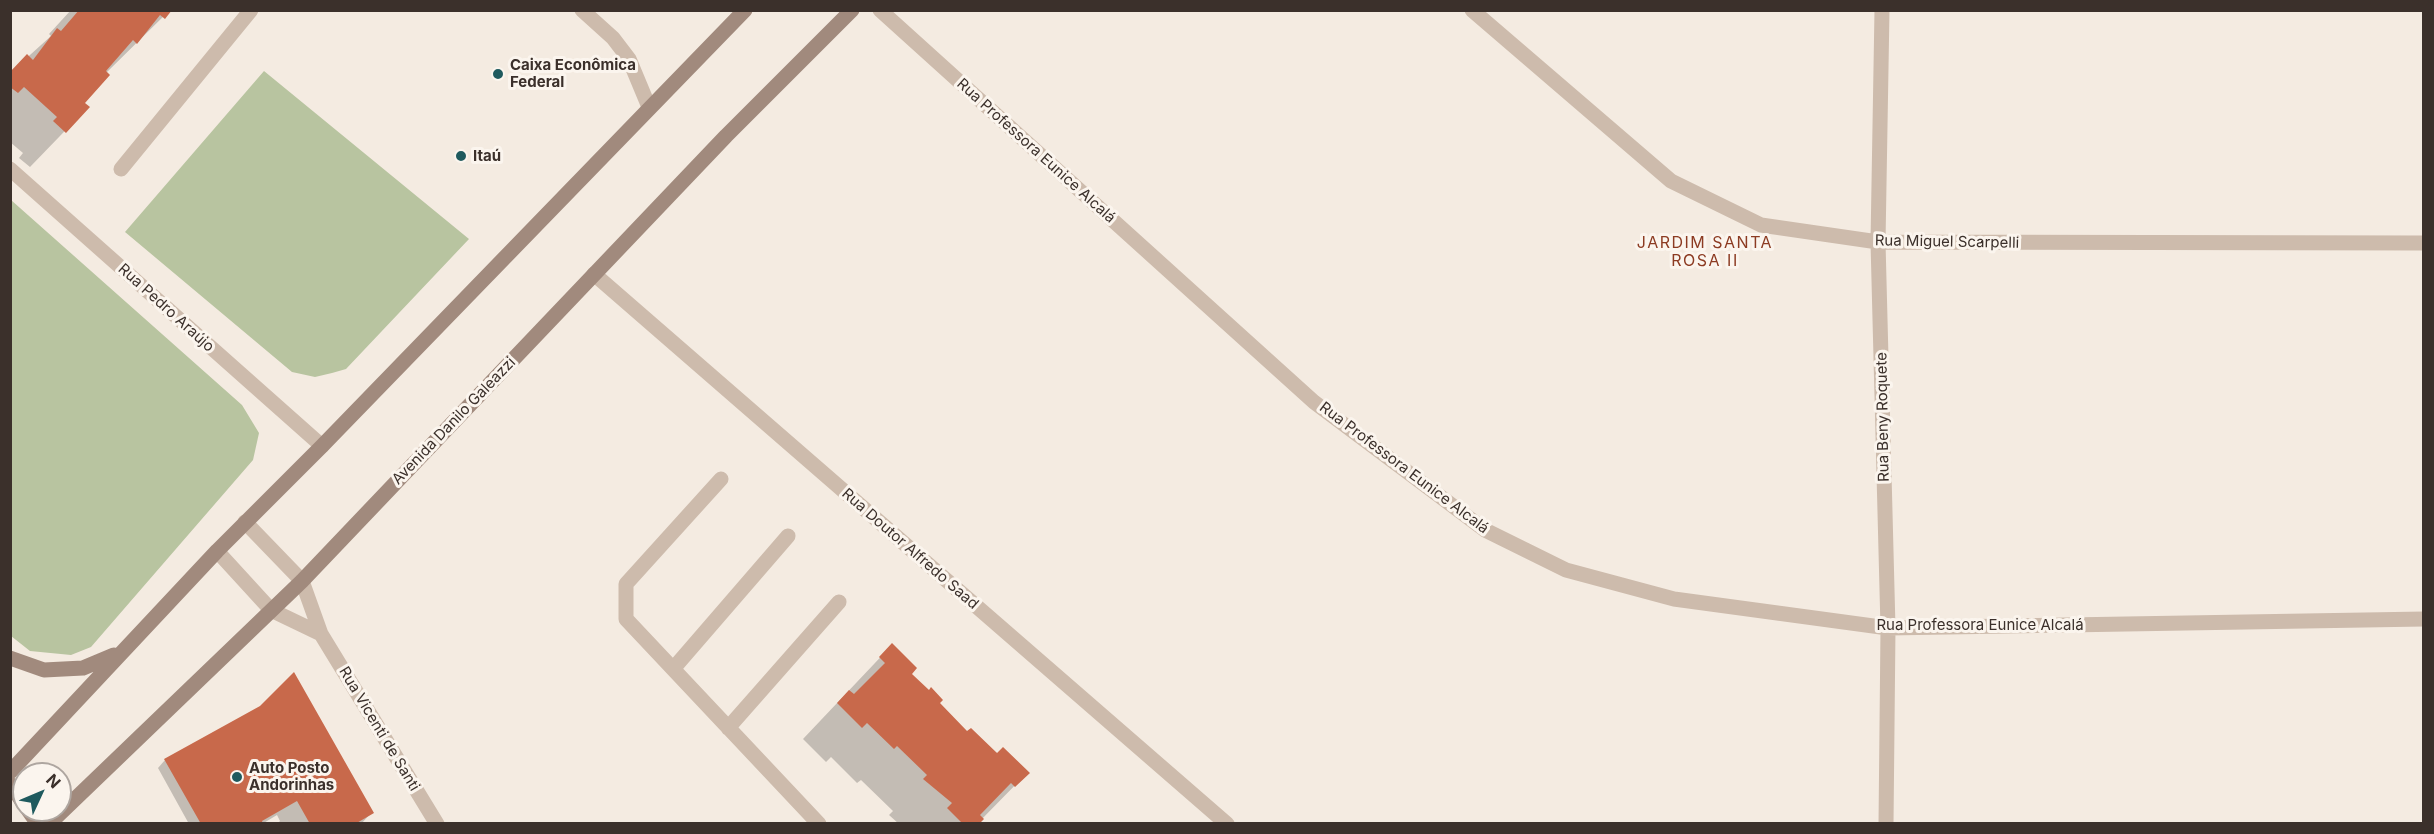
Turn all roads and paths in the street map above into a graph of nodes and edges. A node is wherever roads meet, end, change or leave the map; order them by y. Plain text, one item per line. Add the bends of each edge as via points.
1 (251, 10) edge
2 (582, 10) edge
3 (744, 10) edge
4 (852, 10) edge
5 (880, 10) edge
6 (1472, 10) edge
7 (1882, 10) edge
8 (649, 107) junction
9 (10, 169) edge
10 (120, 169) dead end
11 (1878, 242) junction
12 (2424, 243) edge
13 (594, 274) junction
14 (322, 446) junction
15 (721, 480) dead end
16 (245, 522) junction
17 (788, 536) dead end
18 (217, 551) junction
19 (302, 581) junction
20 (839, 602) dead end
21 (271, 610) junction
22 (2424, 619) edge
23 (1888, 628) junction
24 (321, 634) junction
25 (120, 652) junction
26 (10, 658) edge
27 (673, 669) junction
28 (728, 728) junction
29 (10, 772) edge
30 (49, 824) edge
31 (437, 824) edge
32 (819, 824) edge
33 (1227, 824) edge
34 (1886, 824) edge

1 - 10 street
2 - 8 street via 629,59
3 - 8 main road
4 - 13 main road, Avenida Danilo Galeazzi
5 - 23 street, Rua Professora Eunice Alcalá via 1314,402 1485,530 1566,570 1674,599
6 - 11 street, Rua Miguel Scarpelli via 1671,181 1761,225
7 - 11 street, Rua Beny Roquete
8 - 14 main road
9 - 14 street, Rua Pedro Araújo
11 - 12 street, Rua Miguel Scarpelli
11 - 23 street, Rua Beny Roquete
13 - 19 main road, Avenida Danilo Galeazzi
13 - 33 street, Rua Doutor Alfredo Saad
14 - 16 main road
15 - 27 street via 626,584 626,619
16 - 18 main road
16 - 19 street, Rua Vicenti de Santi
17 - 27 street
18 - 21 street
18 - 25 main road
19 - 21 main road, Avenida Danilo Galeazzi
19 - 24 street, Rua Vicenti de Santi
20 - 28 street
21 - 24 street
21 - 30 main road, Avenida Danilo Galeazzi
22 - 23 street, Rua Professora Eunice Alcalá
23 - 34 street, Rua Beny Roquete
24 - 31 street, Rua Vicenti de Santi
25 - 26 main road via 83,668 44,670
25 - 29 main road
27 - 28 street
28 - 32 street

